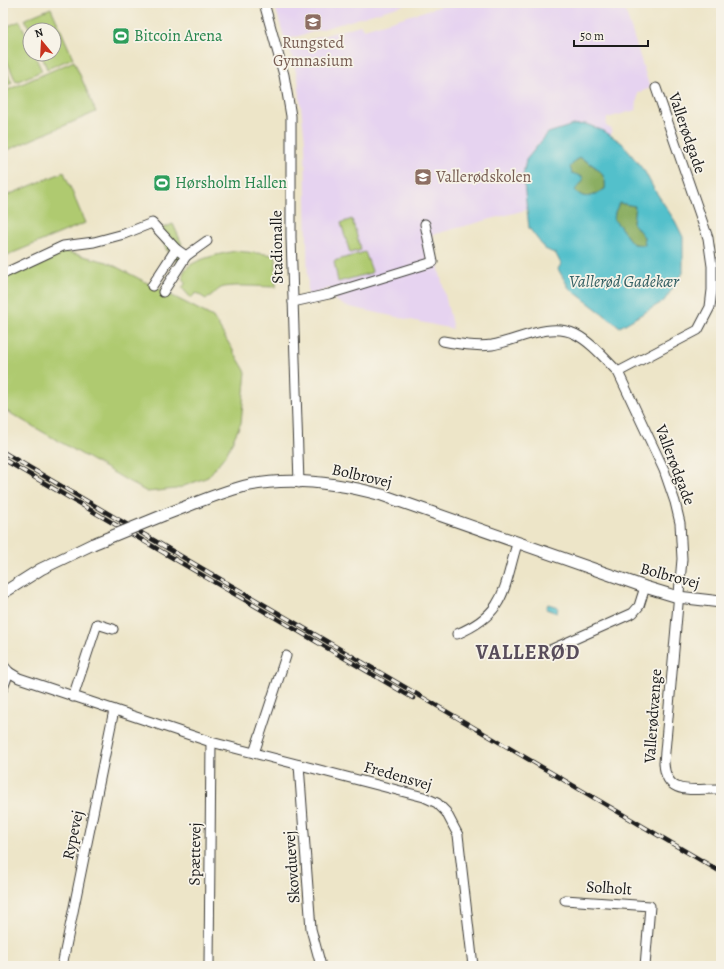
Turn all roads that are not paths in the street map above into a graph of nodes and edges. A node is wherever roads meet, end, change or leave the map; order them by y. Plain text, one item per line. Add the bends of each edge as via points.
1 (264, 3) edge
2 (656, 88) dead end
3 (425, 224) dead end
4 (207, 241) dead end
5 (176, 249) junction
6 (186, 256) junction
7 (3, 274) edge
8 (152, 286) dead end
9 (163, 292) dead end
10 (293, 302) junction
11 (443, 341) dead end
12 (618, 372) junction
13 (299, 483) junction
14 (517, 544) junction
15 (645, 587) junction
16 (3, 593) edge
17 (678, 597) junction
18 (721, 602) edge
19 (113, 629) dead end
20 (457, 634) dead end
21 (550, 650) dead end
22 (286, 656) dead end
23 (6, 668) edge
24 (3, 688) edge
25 (73, 696) junction
26 (114, 710) junction
27 (211, 742) junction
28 (254, 753) junction
29 (299, 765) junction
30 (721, 789) edge
31 (565, 900) dead end
32 (62, 966) edge
33 (209, 966) edge
34 (321, 966) edge
35 (473, 966) edge
36 (645, 966) edge

1 - 10 street, Stadionalle via 289,103
2 - 12 street, Vallerødgade via 708,238 712,266 710,308 698,330
3 - 10 street, Stadionalle via 433,262 322,296
4 - 6 street
5 - 6 street
5 - 7 street via 152,223 94,242 64,246
5 - 8 street
6 - 9 street
10 - 13 street, Stadionalle
11 - 12 street, Vallerødgade via 462,345 491,345 549,330 563,330 574,333 586,341
12 - 17 street, Vallerødgade via 661,462 675,502 680,523 682,558
13 - 14 street, Bolbrovej via 326,483 364,490
13 - 16 street, Bolbrovej, bridge via 245,486 164,515 41,569
14 - 15 street, Bolbrovej
14 - 20 street via 499,602 489,615 476,625
15 - 17 street, Bolbrovej
15 - 21 street via 639,606 633,613
17 - 18 street, Bolbrovej
17 - 30 street, Vallerødvænge via 664,774 668,781 678,788
19 - 25 street via 97,624
22 - 28 street
23 - 24 street
23 - 25 street, Fredensvej via 19,678
25 - 26 street, Fredensvej
26 - 27 street, Fredensvej
26 - 32 street, Rypevej
27 - 28 street, Fredensvej
27 - 33 street, Spættevej
28 - 29 street, Fredensvej
29 - 34 street, Skovduevej via 312,929
29 - 35 street, Fredensvej via 424,797 437,803 446,812 458,834
31 - 36 street, Solholt via 650,906

